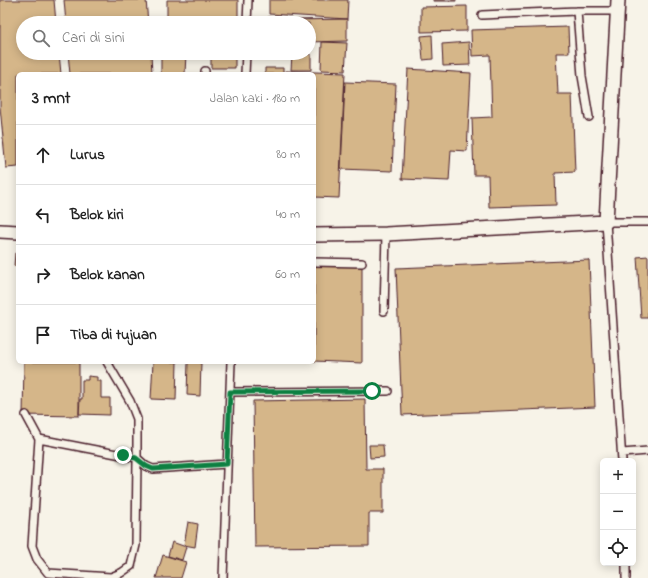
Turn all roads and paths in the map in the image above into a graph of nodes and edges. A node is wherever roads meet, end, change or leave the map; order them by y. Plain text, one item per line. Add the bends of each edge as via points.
1 (248, 0) edge
2 (618, 6) edge
3 (578, 11) junction
4 (482, 15) dead end
5 (247, 16) edge
6 (246, 60) edge
7 (245, 72) edge
8 (589, 117) dead end
9 (606, 222) junction
10 (648, 222) edge
11 (0, 231) edge
12 (16, 232) edge
13 (386, 234) junction
14 (316, 235) edge
15 (316, 262) edge
16 (362, 263) dead end
17 (384, 311) dead end
18 (108, 364) edge
19 (231, 364) edge
20 (388, 391) dead end
21 (230, 392) junction
22 (26, 415) dead end
23 (39, 440) junction
24 (648, 451) edge
25 (622, 453) junction
26 (136, 458) junction
27 (622, 458) edge
28 (227, 464) junction
29 (626, 566) edge
30 (223, 578) edge
31 (226, 578) edge
32 (626, 578) edge

1 - 5 lane
2 - 3 lane
2 - 9 street
3 - 4 lane
3 - 8 lane via 582,76
6 - 7 lane
9 - 10 lane
9 - 13 street
9 - 25 lane
11 - 12 street
13 - 14 street
13 - 17 lane
15 - 16 lane
18 - 26 lane via 130,401 137,419
19 - 21 lane
20 - 21 lane
21 - 28 lane
22 - 23 lane
23 - 26 lane
23 - 26 lane via 32,546 37,559 48,573 111,577 121,574 131,566 136,545
24 - 25 lane
25 - 27 lane
26 - 28 lane via 153,469
28 - 30 lane
29 - 32 lane
30 - 31 lane

